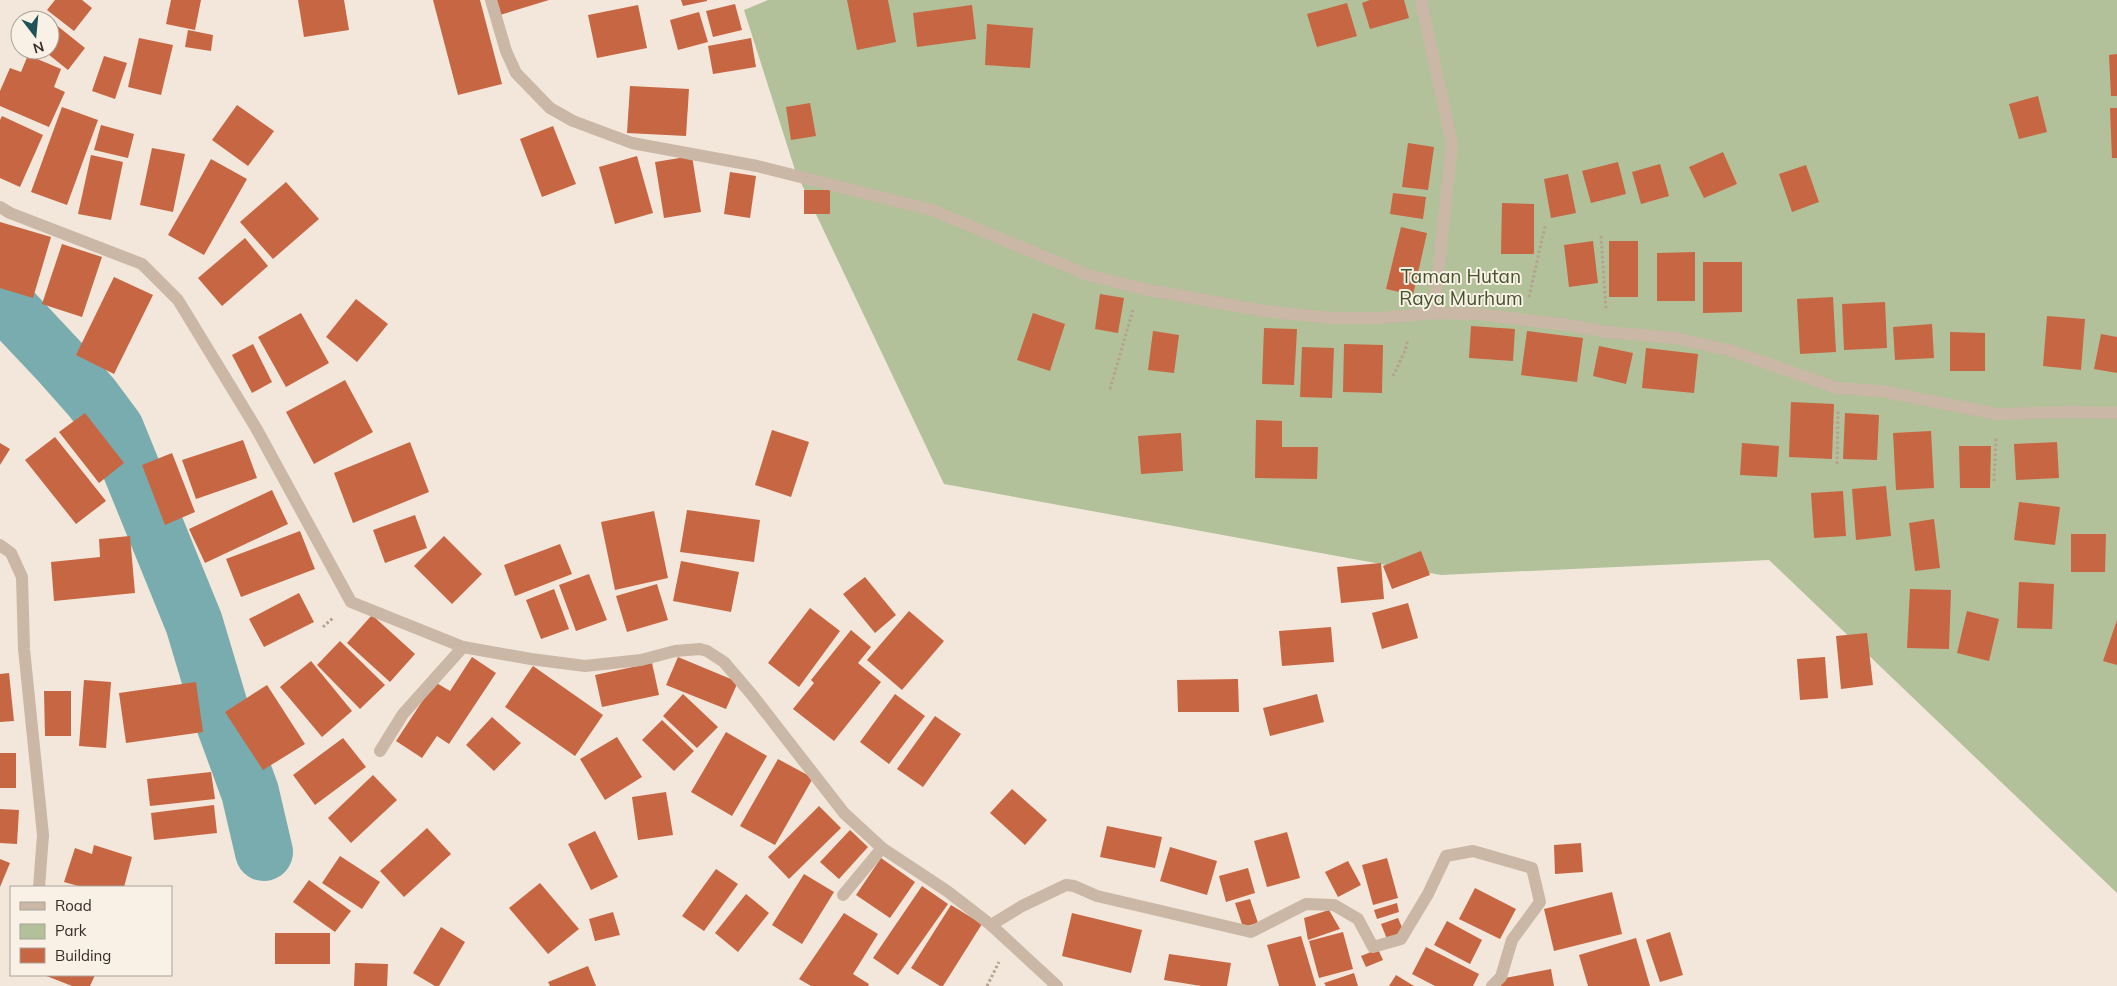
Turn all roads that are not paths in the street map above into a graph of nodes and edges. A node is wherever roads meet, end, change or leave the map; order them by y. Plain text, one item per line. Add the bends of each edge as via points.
1 (491, 0) edge
2 (1421, 0) edge
3 (0, 207) edge
4 (1434, 313) junction
5 (2117, 413) edge
6 (0, 545) edge
7 (463, 647) junction
8 (380, 751) dead end
9 (882, 848) junction
10 (39, 886) edge
11 (843, 895) dead end
12 (991, 925) junction
13 (1057, 986) edge
14 (1492, 986) edge

1 - 4 street via 516,73 550,108 574,121 632,143 757,166 932,210 1088,275 1139,288 1273,312 1332,318
2 - 4 street via 1452,144
3 - 7 street via 142,264 178,300 256,428 351,602
4 - 5 street via 1479,314 1676,338 1728,350 1838,388 1880,391 1997,414
6 - 10 street via 11,553 22,577 24,649 43,835
7 - 8 street via 403,714
7 - 9 street via 585,666 641,660 675,651 707,651 724,662 844,813
9 - 11 street
9 - 12 street
12 - 13 street
12 - 14 street via 1066,885 1097,896 1251,932 1306,904 1334,905 1358,919 1373,947 1401,939 1446,856 1473,851 1532,868 1540,902 1512,940 1501,977

